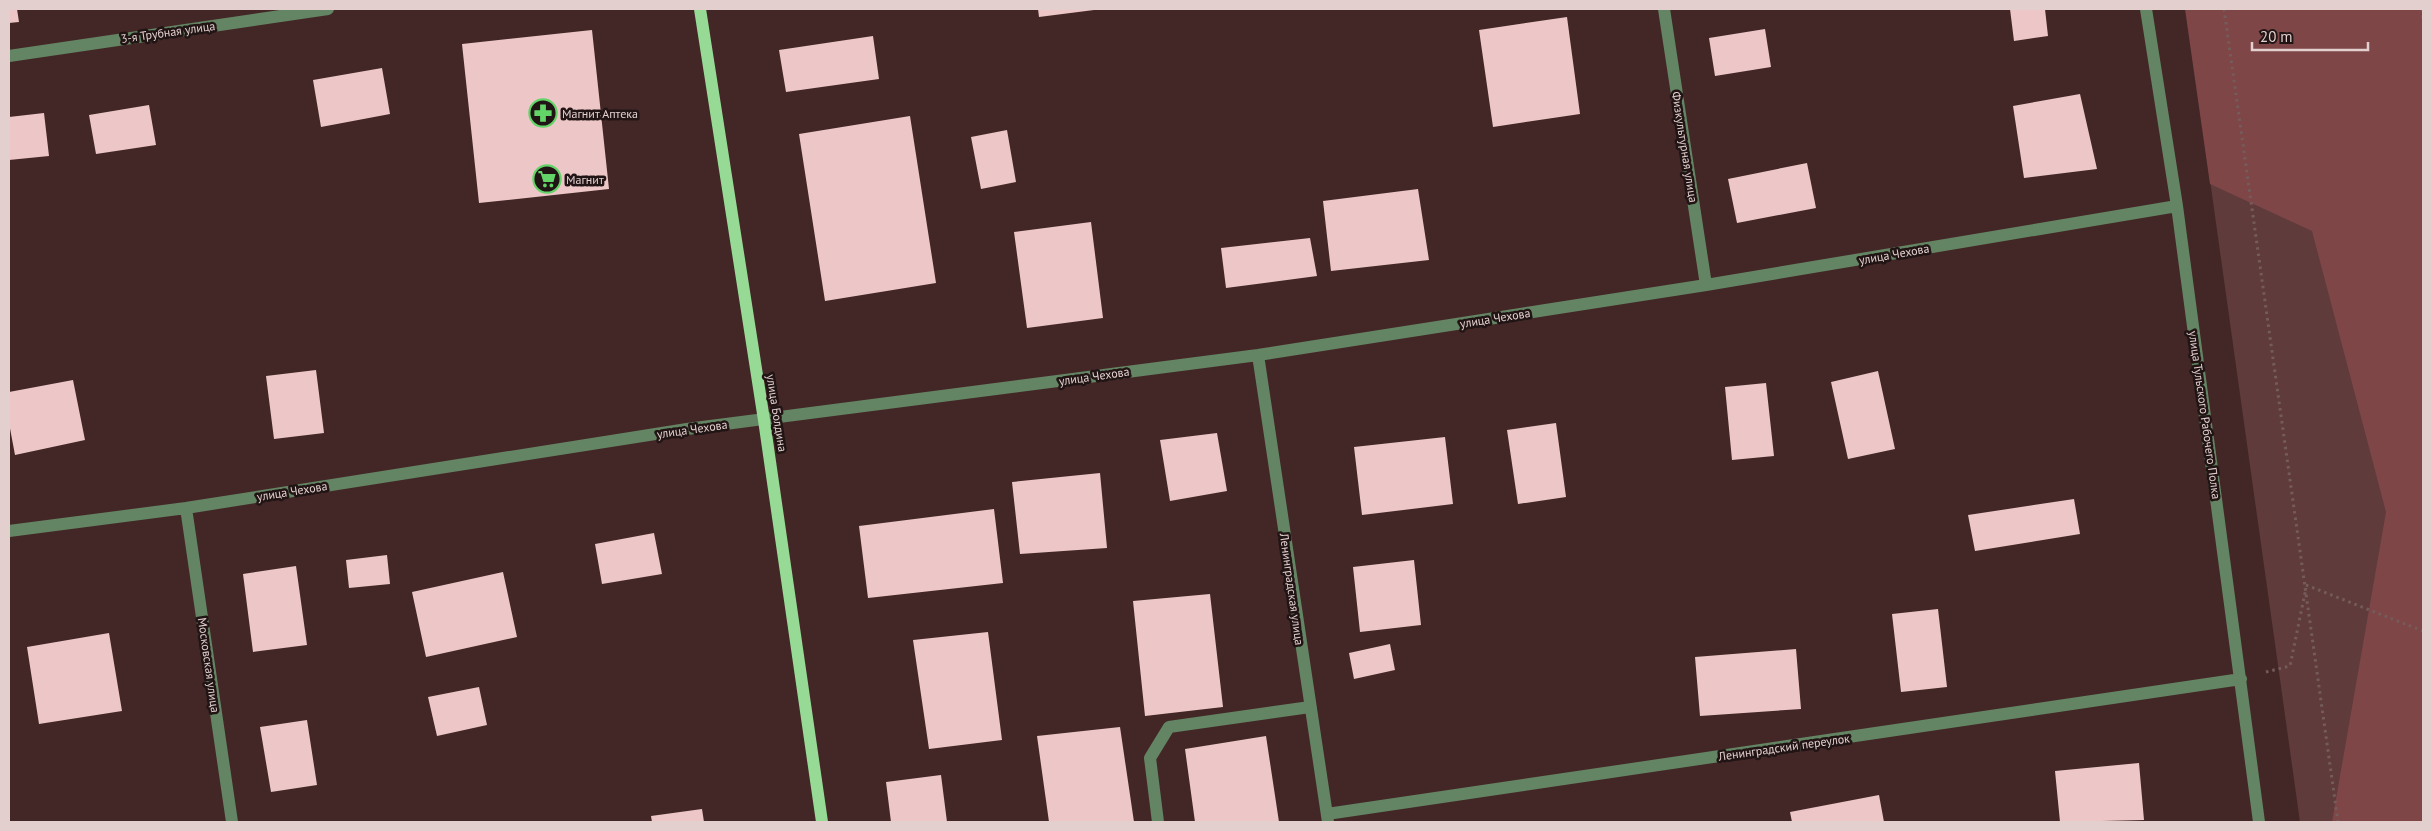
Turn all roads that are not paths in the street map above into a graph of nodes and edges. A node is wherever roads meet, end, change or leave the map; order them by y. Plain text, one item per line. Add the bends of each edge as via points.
1 (328, 9) edge
2 (700, 9) edge
3 (1664, 9) edge
4 (2146, 9) edge
5 (9, 56) edge
6 (2176, 206) junction
7 (1706, 285) junction
8 (1258, 354) junction
9 (764, 420) junction
10 (186, 508) junction
11 (9, 531) edge
12 (2240, 680) junction
13 (1310, 707) junction
14 (1328, 818) edge
15 (232, 822) edge
16 (822, 822) edge
17 (1158, 822) edge
18 (2259, 822) edge

1 - 5 street, 3-я Трубная улица
2 - 9 main road, улица Болдина
3 - 7 street, Физкультурная улица
4 - 6 street, улица Тульского Рабочего Полка
6 - 7 street, улица Чехова
6 - 12 street, улица Тульского Рабочего Полка
7 - 8 street, улица Чехова
8 - 9 street, улица Чехова
8 - 13 street, Ленинградская улица
9 - 10 street, улица Чехова via 687,429
9 - 16 main road, улица Болдина
10 - 11 street, улица Чехова
10 - 15 street, Московская улица
12 - 14 street, Ленинградский переулок
12 - 18 street, улица Тульского Рабочего Полка
13 - 14 street, Ленинградская улица
13 - 17 street via 1169,727 1150,758

